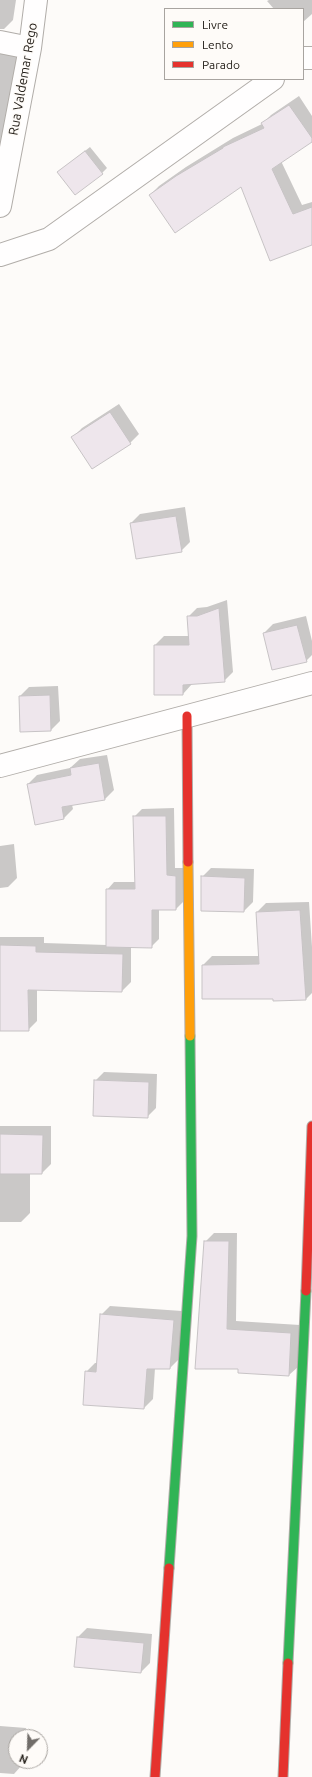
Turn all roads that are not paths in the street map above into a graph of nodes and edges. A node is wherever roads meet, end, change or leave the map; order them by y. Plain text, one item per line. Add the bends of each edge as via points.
1 (36, 0) edge
2 (0, 42) edge
3 (30, 48) junction
4 (272, 80) edge
5 (0, 206) edge
6 (0, 255) edge
7 (312, 683) edge
8 (187, 716) junction
9 (0, 766) edge
10 (312, 1126) edge
11 (155, 1777) edge
12 (283, 1777) edge

1 - 3 street, Rua Valdemar Rego
2 - 3 street
3 - 5 street, Rua Valdemar Rego
4 - 6 street via 49,239
7 - 8 street
8 - 9 street
8 - 11 street via 192,1236
10 - 12 street

